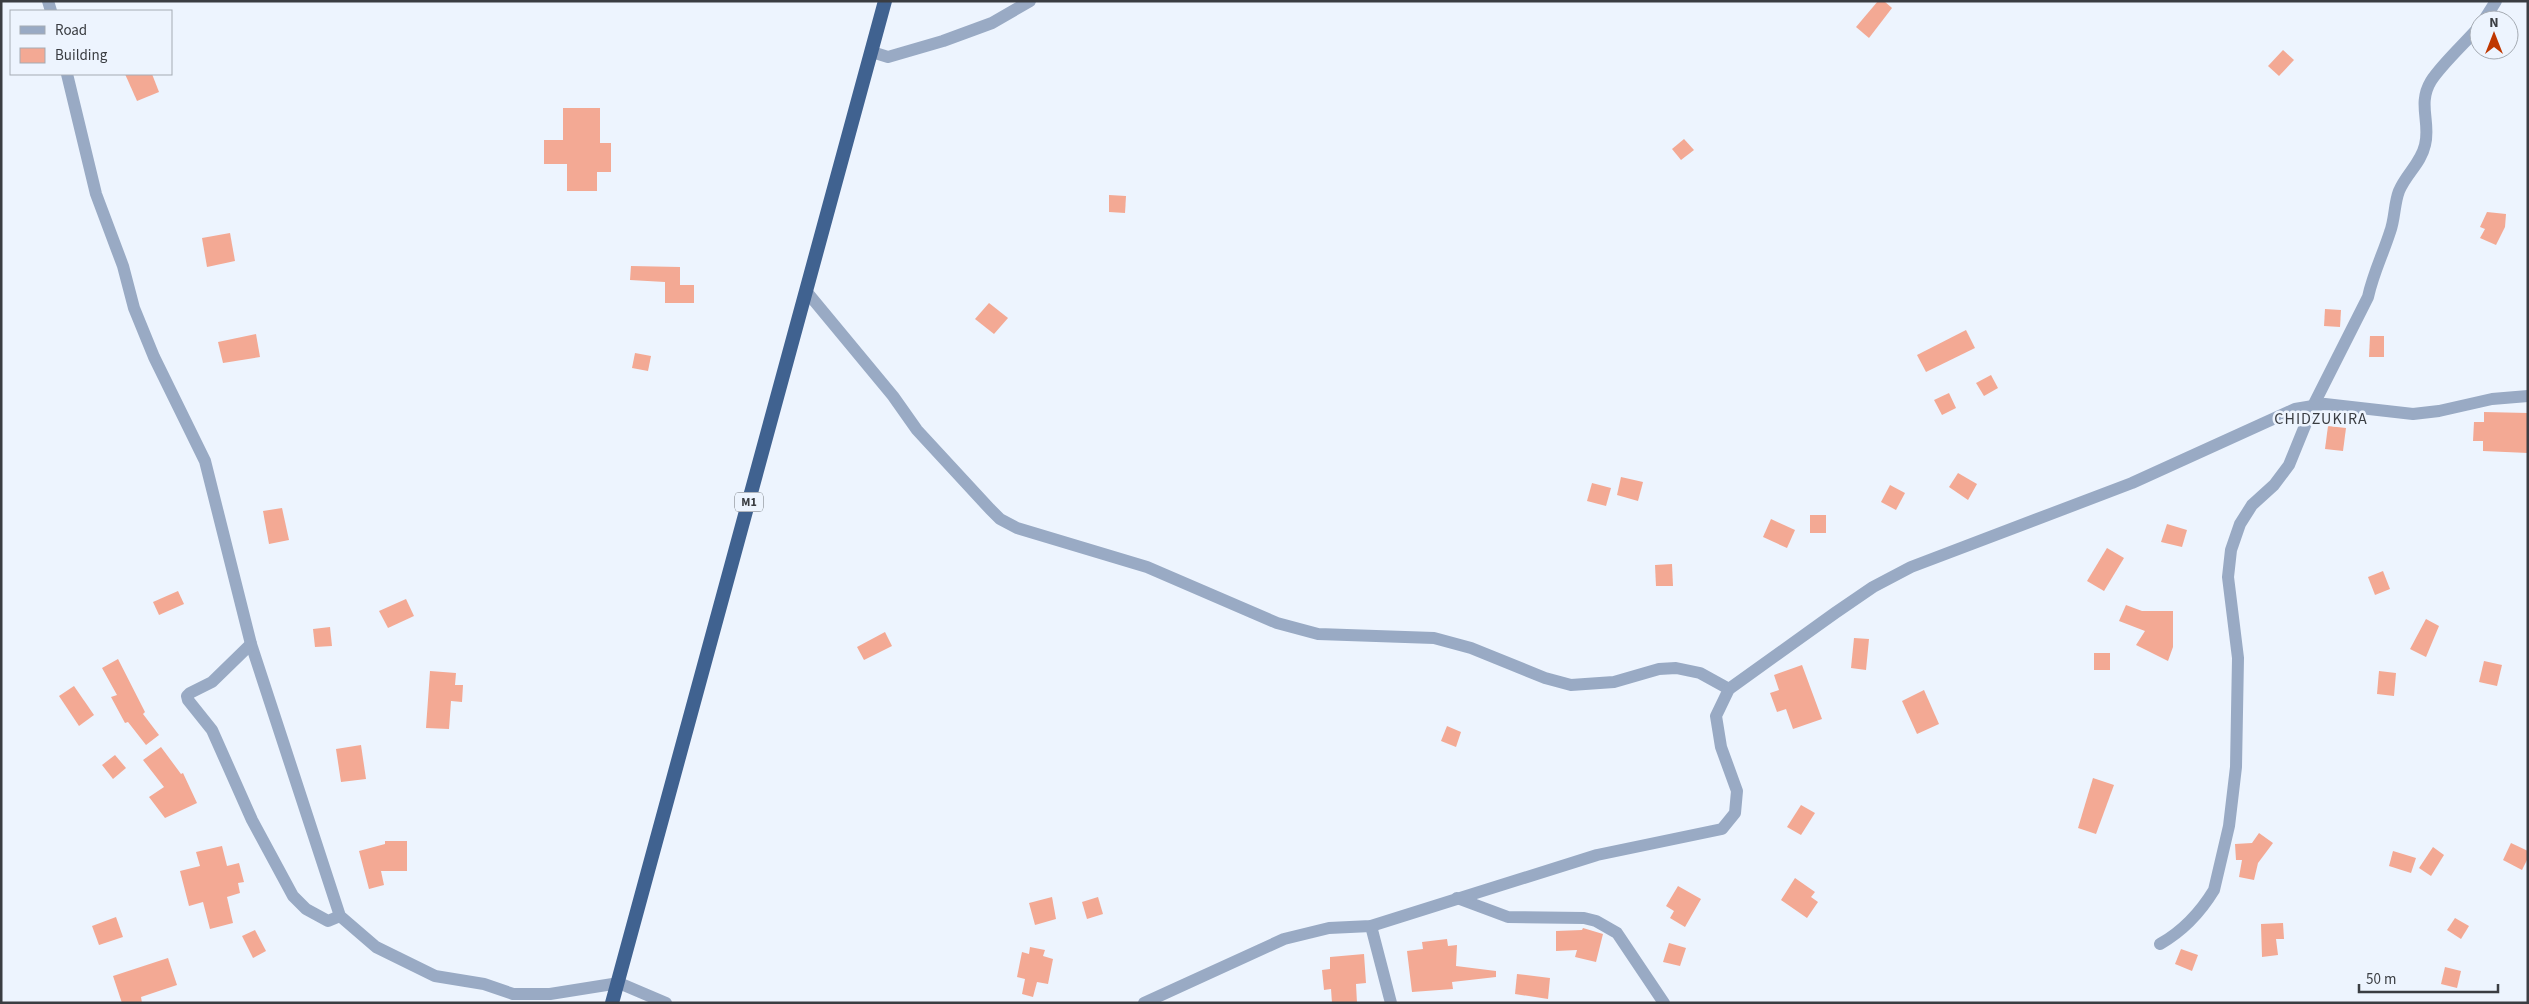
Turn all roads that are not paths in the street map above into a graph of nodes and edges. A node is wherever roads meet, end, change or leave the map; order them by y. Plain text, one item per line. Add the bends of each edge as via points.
1 (885, 1) edge
2 (1030, 1) edge
3 (2469, 38) edge
4 (872, 52) junction
5 (67, 75) edge
6 (806, 291) junction
7 (2528, 396) edge
8 (2313, 406) junction
9 (251, 644) junction
10 (1729, 689) junction
11 (1457, 898) junction
12 (340, 916) junction
13 (1372, 926) junction
14 (2160, 944) dead end
15 (619, 983) junction
16 (612, 1003) edge
17 (666, 1003) edge
18 (1144, 1003) edge
19 (1391, 1003) edge
20 (1664, 1003) edge

1 - 4 highway, M1
2 - 4 street via 992,23 943,41 888,57
3 - 8 street via 2431,81 2424,97 2426,144 2420,160 2400,189 2391,229 2368,296
4 - 6 highway, M1
5 - 9 street via 96,194 123,266 134,308 205,461
6 - 10 street via 930,444 1000,519 1017,528 1147,567 1277,623 1318,634 1434,638 1471,648 1544,678 1571,685 1614,682 1659,669 1676,668 1700,673
6 - 15 highway, M1
7 - 8 street via 2413,414 2339,405
8 - 10 street via 2280,414 2132,483 1911,567 1835,613
8 - 14 street via 2289,465 2274,485 2252,504 2240,524 2231,550 2228,577 2238,658 2236,767 2229,826 2216,881 2208,899 2177,934
9 - 12 street
9 - 12 street via 212,682 190,692 188,700 212,730 252,820 293,896 306,909 328,921
10 - 11 street via 1716,716 1721,747 1737,791 1735,813 1722,829 1598,855
11 - 13 street
11 - 20 street via 1508,918 1584,918 1596,921 1617,933
12 - 15 street via 376,947 435,976 484,984 513,994 550,994
13 - 18 street via 1329,928 1284,939
13 - 19 street
15 - 16 highway, M1
15 - 17 street

